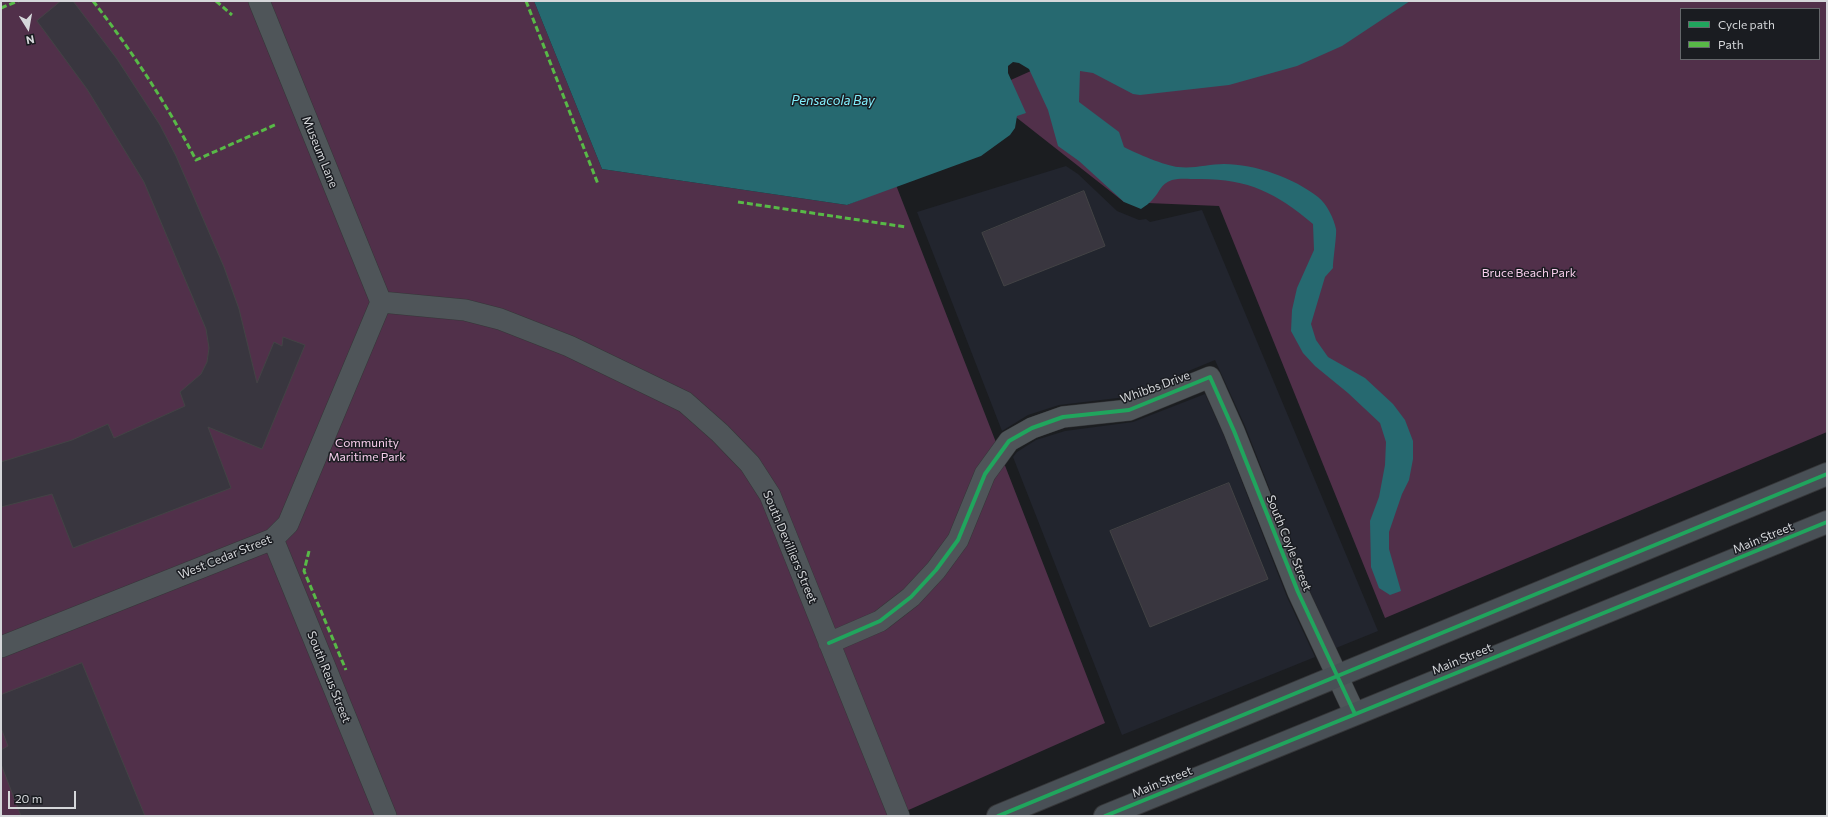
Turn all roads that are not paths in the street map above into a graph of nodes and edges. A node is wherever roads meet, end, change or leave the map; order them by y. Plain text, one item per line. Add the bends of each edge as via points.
1 (259, 1) edge
2 (381, 302) junction
3 (1210, 377) joint
4 (1827, 474) edge
5 (1827, 522) edge
6 (273, 539) junction
7 (829, 643) junction
8 (1, 647) edge
9 (1336, 675) junction
10 (1355, 714) junction
11 (386, 816) edge
12 (899, 816) edge
13 (998, 816) edge
14 (1105, 816) edge

1 - 2 street, Museum Lane
2 - 6 street, West Cedar Street via 288,524
2 - 7 street, South Devilliers Street via 465,310 500,319 569,346 685,402 750,464 770,495
3 - 7 street, Whibbs Drive via 1129,410 1063,417 1032,428 1009,441 985,474 958,540 936,570 911,597 880,621
3 - 9 street, South Coyle Street via 1298,592
4 - 9 main road
5 - 10 main road, Main Street
6 - 8 street, West Cedar Street
6 - 11 street, South Reus Street
7 - 12 street, South Devilliers Street
9 - 10 street, South Coyle Street
9 - 13 main road
10 - 14 main road, Main Street

